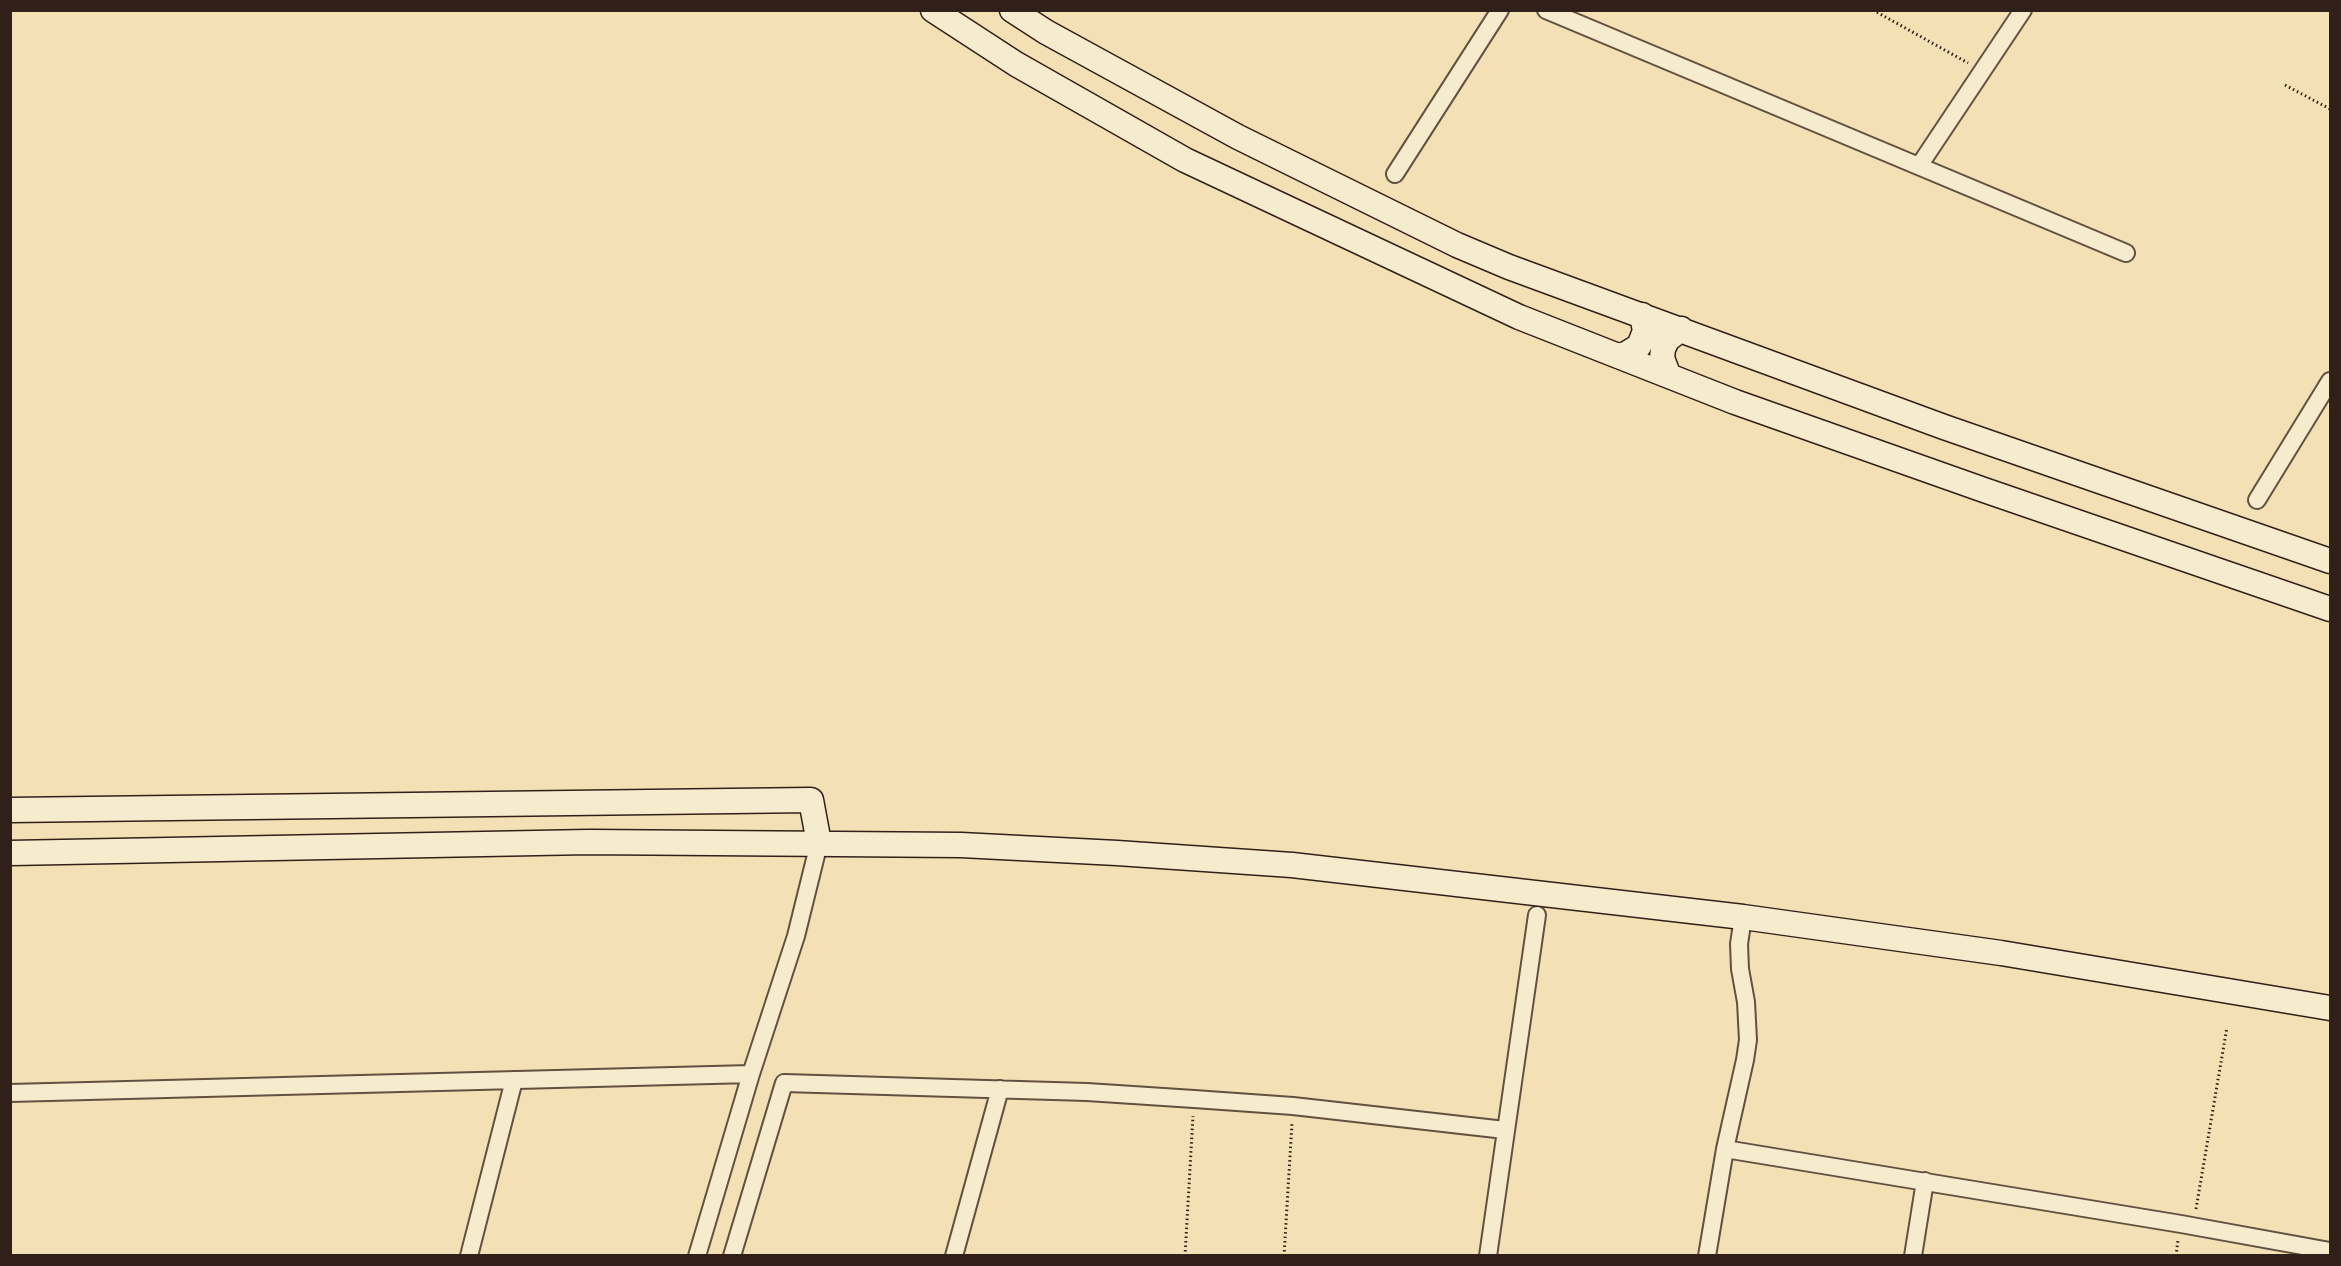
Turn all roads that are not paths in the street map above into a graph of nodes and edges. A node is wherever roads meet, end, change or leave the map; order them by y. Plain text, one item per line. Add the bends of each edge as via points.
1 (933, 10) edge
2 (1012, 10) edge
3 (1500, 10) edge
4 (1546, 10) edge
5 (2023, 10) edge
6 (1919, 166) junction
7 (1395, 174) dead end
8 (2126, 252) dead end
9 (1642, 315) junction
10 (1681, 329) junction
11 (1618, 356) junction
12 (1668, 374) junction
13 (2331, 381) edge
14 (2257, 500) dead end
15 (2331, 561) edge
16 (2331, 609) edge
17 (10, 810) edge
18 (819, 843) junction
19 (10, 853) edge
20 (1537, 915) dead end
21 (1743, 917) junction
22 (2331, 1008) edge
23 (751, 1074) junction
24 (514, 1080) junction
25 (1000, 1089) junction
26 (10, 1093) edge
27 (1505, 1130) junction
28 (1725, 1149) junction
29 (1925, 1181) junction
30 (2331, 1251) edge
31 (470, 1256) edge
32 (697, 1256) edge
33 (732, 1256) edge
34 (954, 1256) edge
35 (1488, 1256) edge
36 (1707, 1256) edge
37 (1913, 1256) edge

1 - 11 street via 1016,64 1195,165 1519,317
2 - 9 street via 1238,137 1448,241
3 - 7 street
4 - 6 street
5 - 6 street
6 - 8 street
9 - 10 street
9 - 11 street via 1645,331 1639,346
10 - 12 street via 1667,340 1663,349
10 - 15 street via 1944,427
11 - 12 street
12 - 16 street via 1735,402
13 - 14 street
17 - 18 street via 811,800
18 - 19 street via 589,842
18 - 21 street via 1094,851 1292,866
18 - 23 street via 796,936
20 - 27 street
21 - 22 street via 2001,953
21 - 28 street via 1740,969 1748,1040
23 - 24 street
23 - 32 street
24 - 26 street
24 - 31 street
25 - 27 street via 1293,1106
25 - 33 street via 784,1083
25 - 34 street
27 - 35 street
28 - 29 street
28 - 36 street
29 - 30 street
29 - 37 street

